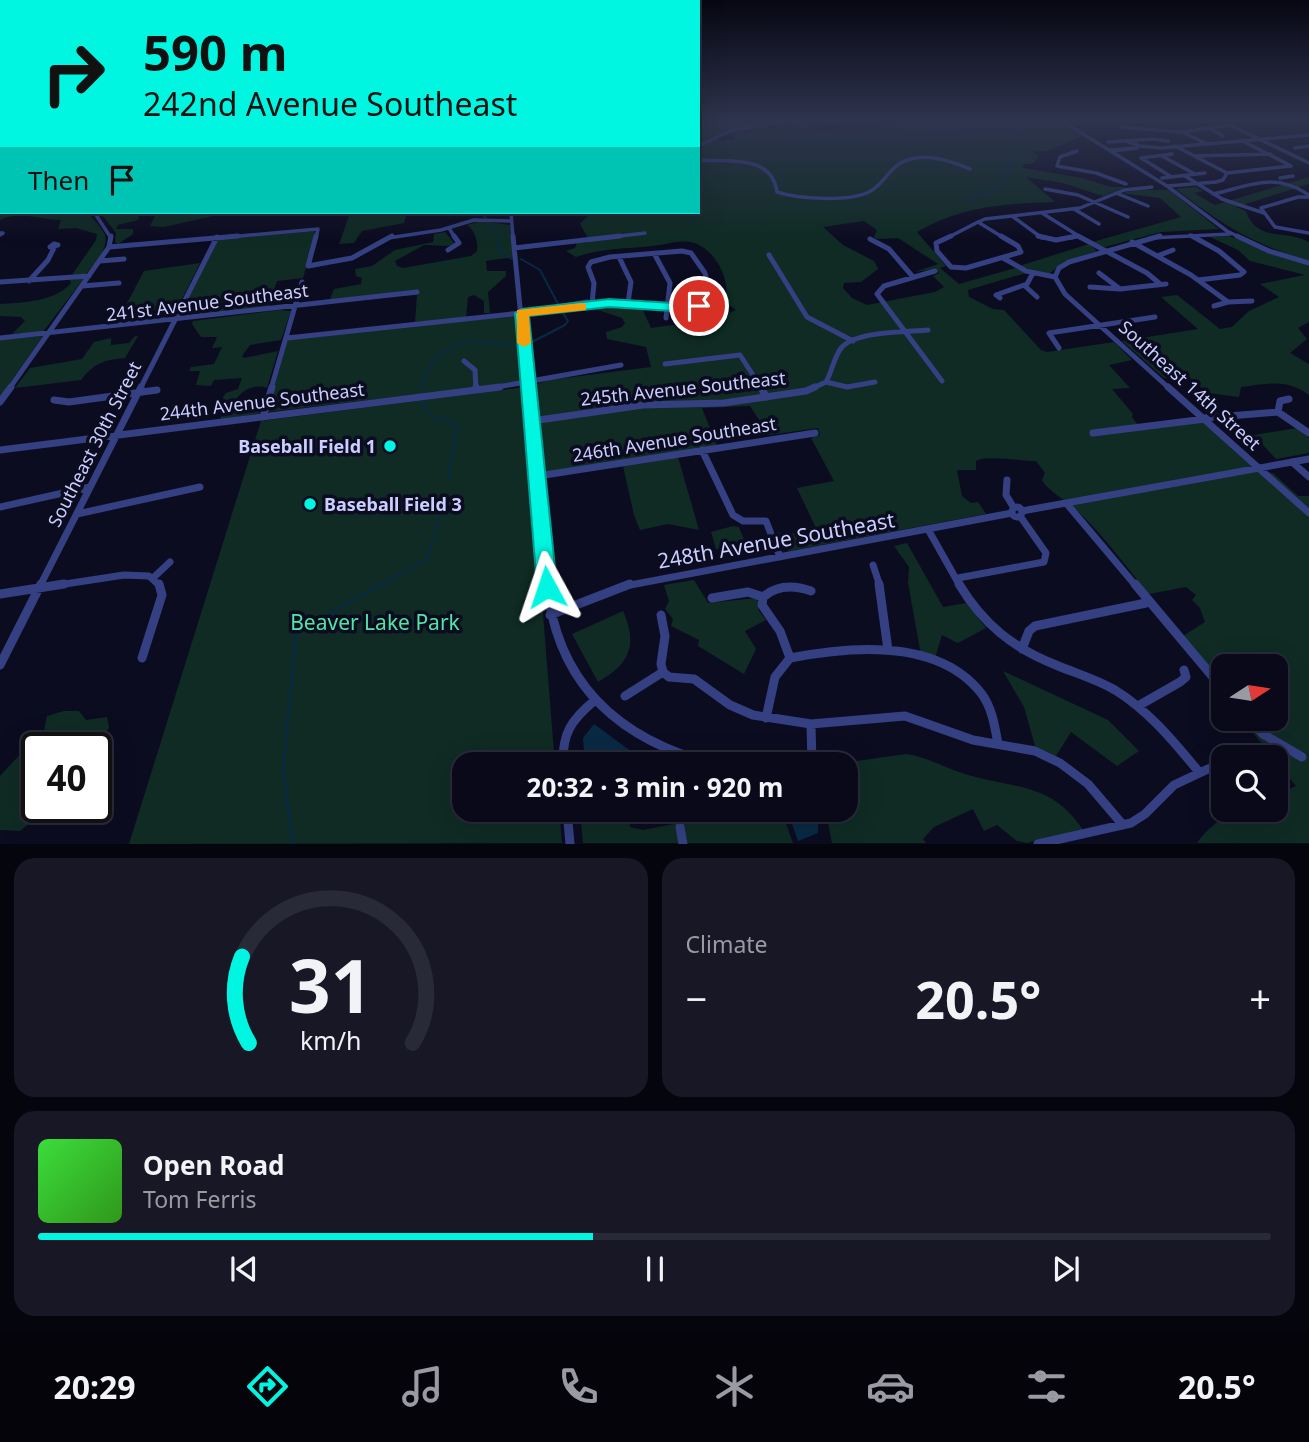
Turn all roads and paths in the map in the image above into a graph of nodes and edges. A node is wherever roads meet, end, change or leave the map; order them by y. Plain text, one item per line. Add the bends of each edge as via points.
1 (704, 160) edge
2 (906, 160) edge
3 (930, 160) edge
4 (1059, 160) edge
5 (1125, 160) edge
6 (1145, 160) edge
7 (1170, 160) edge
8 (1202, 160) edge
9 (1282, 160) edge
10 (970, 169) dead end
11 (1193, 173) junction
12 (1205, 173) dead end
13 (1227, 173) junction
14 (1170, 176) junction
15 (1185, 176) junction
16 (1293, 176) dead end
17 (1162, 178) dead end
18 (1278, 179) junction
19 (1198, 185) junction
20 (1167, 186) junction
21 (1134, 188) junction
22 (1045, 189) dead end
23 (1115, 193) junction
24 (1213, 194) junction
25 (1309, 196) edge
26 (1097, 202) junction
27 (1147, 206) dead end
28 (1073, 209) junction
29 (1042, 213) junction
30 (1264, 213) junction
31 (95, 214) edge
32 (510, 214) edge
33 (1012, 216) junction
34 (1128, 217) dead end
35 (512, 221) junction
36 (978, 222) junction
37 (1099, 224) dead end
38 (449, 228) junction
39 (1229, 232) junction
40 (645, 233) dead end
41 (1309, 233) edge
42 (1188, 234) junction
43 (1077, 236) junction
44 (216, 237) junction
45 (870, 239) dead end
46 (1132, 242) junction
47 (109, 247) junction
48 (54, 248) dead end
49 (514, 248) junction
50 (448, 250) dead end
51 (1105, 250) junction
52 (1173, 250) dead end
53 (655, 255) junction
54 (769, 256) dead end
55 (1157, 256) junction
56 (620, 257) junction
57 (1003, 258) junction
58 (124, 259) dead end
59 (100, 261) junction
60 (1309, 263) edge
61 (936, 271) dead end
62 (1033, 273) junction
63 (1099, 273) dead end
64 (89, 276) junction
65 (1055, 277) junction
66 (913, 278) junction
67 (1198, 280) junction
68 (29, 281) junction
69 (0, 282) edge
70 (302, 282) dead end
71 (119, 283) dead end
72 (1159, 283) junction
73 (1166, 284) dead end
74 (82, 286) junction
75 (1025, 286) junction
76 (1090, 287) dead end
77 (1120, 289) junction
78 (417, 292) dead end
79 (1037, 297) dead end
80 (1000, 298) dead end
81 (1252, 301) dead end
82 (1228, 302) junction
83 (628, 303) junction
84 (592, 304) junction
85 (702, 304) junction
86 (668, 306) junction
87 (1214, 306) dead end
88 (296, 307) junction
89 (522, 313) junction
90 (719, 316) dead end
91 (1155, 317) dead end
92 (666, 318) dead end
93 (173, 320) junction
94 (1099, 324) junction
95 (928, 330) dead end
96 (904, 333) junction
97 (48, 334) junction
98 (0, 338) edge
99 (287, 338) junction
100 (853, 341) junction
101 (1059, 348) dead end
102 (464, 361) dead end
103 (664, 364) dead end
104 (621, 365) dead end
105 (942, 381) dead end
106 (528, 382) junction
107 (826, 382) junction
108 (875, 383) dead end
109 (157, 390) dead end
110 (476, 390) junction
111 (137, 393) junction
112 (767, 397) junction
113 (1289, 399) dead end
114 (54, 400) dead end
115 (0, 402) edge
116 (1278, 412) junction
117 (263, 417) junction
118 (1205, 419) junction
119 (532, 421) junction
120 (815, 433) dead end
121 (1093, 433) dead end
122 (1309, 433) edge
123 (116, 436) junction
124 (0, 450) edge
125 (702, 450) junction
126 (1309, 459) edge
127 (1292, 462) junction
128 (1259, 468) junction
129 (538, 476) junction
130 (1309, 477) edge
131 (1007, 480) dead end
132 (90, 487) junction
133 (200, 487) dead end
134 (1068, 504) junction
135 (0, 507) edge
136 (1017, 512) junction
137 (1309, 513) edge
138 (77, 514) junction
139 (929, 531) junction
140 (780, 557) junction
141 (170, 562) dead end
142 (873, 565) dead end
143 (153, 578) junction
144 (958, 578) junction
145 (39, 589) junction
146 (811, 591) dead end
147 (0, 594) edge
148 (763, 597) junction
149 (712, 598) dead end
150 (1146, 603) dead end
151 (550, 615) junction
152 (661, 615) dead end
153 (1021, 649) junction
154 (888, 650) junction
155 (142, 658) dead end
156 (790, 658) junction
157 (0, 665) edge
158 (1184, 670) dead end
159 (663, 671) junction
160 (1211, 676) edge
161 (625, 696) dead end
162 (594, 701) junction
163 (1138, 706) junction
164 (766, 718) junction
165 (811, 724) junction
166 (1261, 732) edge
167 (999, 744) junction
168 (563, 752) edge
169 (671, 752) edge
170 (812, 752) edge
171 (1302, 757) dead end
172 (1211, 767) edge
173 (1199, 772) junction
174 (568, 822) edge
175 (1123, 825) junction
176 (680, 827) dead end
177 (570, 844) edge
178 (683, 844) edge
179 (1038, 844) edge

1 - 2 street via 764,167 775,178 776,191 793,197 862,194
3 - 10 street
4 - 21 street via 1057,166 1096,173
5 - 20 street
6 - 14 street
7 - 11 street
8 - 13 street
9 - 13 street via 1292,166
11 - 12 street
11 - 15 street
13 - 19 street via 1219,181
14 - 15 street
14 - 17 street
15 - 19 street
16 - 18 street
18 - 24 street
18 - 25 street
19 - 20 street
19 - 24 street
20 - 21 street
20 - 39 street
21 - 23 street
22 - 26 street
23 - 26 street
23 - 27 street
24 - 30 street
25 - 30 street via 1263,207
26 - 28 street
26 - 34 street
28 - 29 street
28 - 37 street
29 - 33 street
29 - 43 street
30 - 41 street via 1275,227
31 - 47 street via 111,235
32 - 35 street
33 - 36 street
33 - 43 street via 1053,242
35 - 38 street via 474,220
35 - 49 street
36 - 57 street via 1021,249
36 - 57 street via 939,240 937,251 951,267 964,269
38 - 44 street via 391,236 352,258 308,266 318,229
38 - 50 street via 458,243
39 - 42 street
39 - 60 street
40 - 49 street
42 - 46 street
42 - 67 street via 1244,273
43 - 51 street
44 - 47 street
44 - 93 street, Southeast 30th Street
45 - 66 street via 888,249
46 - 51 street
46 - 55 street
47 - 59 street
48 - 68 street
49 - 89 street
51 - 65 street via 1066,263
51 - 72 street
52 - 55 street
53 - 56 street
53 - 85 street via 686,251 698,261 710,295
53 - 86 street via 668,278
54 - 100 street via 807,317 844,332
55 - 67 street
56 - 83 street via 631,282
56 - 84 street via 588,264 595,286
57 - 62 street
58 - 59 street
59 - 64 street
61 - 66 street
62 - 65 street
62 - 75 street
63 - 77 street
64 - 68 street
64 - 74 street
65 - 94 street, Southeast 14th Street via 1065,294
66 - 96 street via 884,286 877,294
67 - 82 street
68 - 69 street
70 - 88 street
71 - 74 street
72 - 73 street
72 - 77 street
74 - 97 street
75 - 79 street
75 - 80 street via 996,295
76 - 77 street
78 - 88 street, 241st Avenue Southeast
81 - 82 street
82 - 87 street
83 - 84 street
83 - 86 street
84 - 89 street
85 - 86 street
85 - 90 street
86 - 92 street
88 - 93 street, 241st Avenue Southeast
88 - 99 street
89 - 99 street
89 - 106 street
91 - 94 street
93 - 97 street, 241st Avenue Southeast
93 - 111 street, Southeast 30th Street
94 - 101 street via 1049,332
94 - 118 street, Southeast 14th Street
95 - 96 street
96 - 100 street
96 - 105 street
97 - 98 street, 241st Avenue Southeast
97 - 115 street
99 - 117 street
100 - 107 street via 840,350
102 - 110 street via 475,370
103 - 112 street via 740,355
104 - 106 street, 244th Avenue Southeast
106 - 110 street, 244th Avenue Southeast
106 - 119 street
107 - 108 street, 245th Avenue Southeast via 847,387
107 - 112 street, 245th Avenue Southeast via 813,389
109 - 111 street
110 - 117 street, 244th Avenue Southeast
111 - 114 street
111 - 123 street, Southeast 30th Street
112 - 119 street, 245th Avenue Southeast via 632,406
113 - 116 street via 1280,401
116 - 118 street
116 - 122 street
117 - 123 street, 244th Avenue Southeast
118 - 121 street
118 - 128 street, Southeast 14th Street
119 - 129 street
120 - 125 street, 246th Avenue Southeast
123 - 124 street, 244th Avenue Southeast
123 - 132 street, Southeast 30th Street
125 - 129 street, 246th Avenue Southeast
125 - 140 street via 733,515 743,521 766,521
126 - 127 street, 248th Avenue Southeast
127 - 128 street, 248th Avenue Southeast
127 - 130 street
128 - 134 street, 248th Avenue Southeast
128 - 137 street, Southeast 14th Street
129 - 151 street
131 - 136 street via 1006,497
132 - 135 street
132 - 138 street, Southeast 30th Street
133 - 138 street
134 - 136 street, 248th Avenue Southeast
134 - 160 street
136 - 139 street, 248th Avenue Southeast
136 - 144 street via 1047,558 1041,563
138 - 145 street, Southeast 30th Street
139 - 140 street, 248th Avenue Southeast
139 - 144 street
140 - 151 street, 248th Avenue Southeast via 628,584
141 - 143 street
142 - 154 street
143 - 145 street via 124,575
143 - 155 street via 162,589 161,602
144 - 153 street via 985,620
145 - 147 street
145 - 157 street, Southeast 30th Street
146 - 148 street via 796,586
148 - 149 street via 748,592
148 - 156 street via 762,605 780,631
150 - 153 street via 1035,626
151 - 162 street via 564,657
152 - 159 street via 666,636
153 - 163 street via 1108,687
154 - 156 street
154 - 167 street via 944,663 970,680 989,706
156 - 164 street via 778,673
158 - 163 street via 1186,677 1181,682 1152,694
159 - 161 street
159 - 164 street via 669,677 694,679 740,710
162 - 168 street via 564,731
162 - 169 street via 626,729
163 - 173 street
164 - 165 street
165 - 167 street via 905,716 973,740
165 - 170 street
166 - 171 street
167 - 175 street via 1060,762 1088,784
172 - 173 street
173 - 175 street via 1174,785 1145,814
174 - 177 street
175 - 179 street
176 - 178 street

